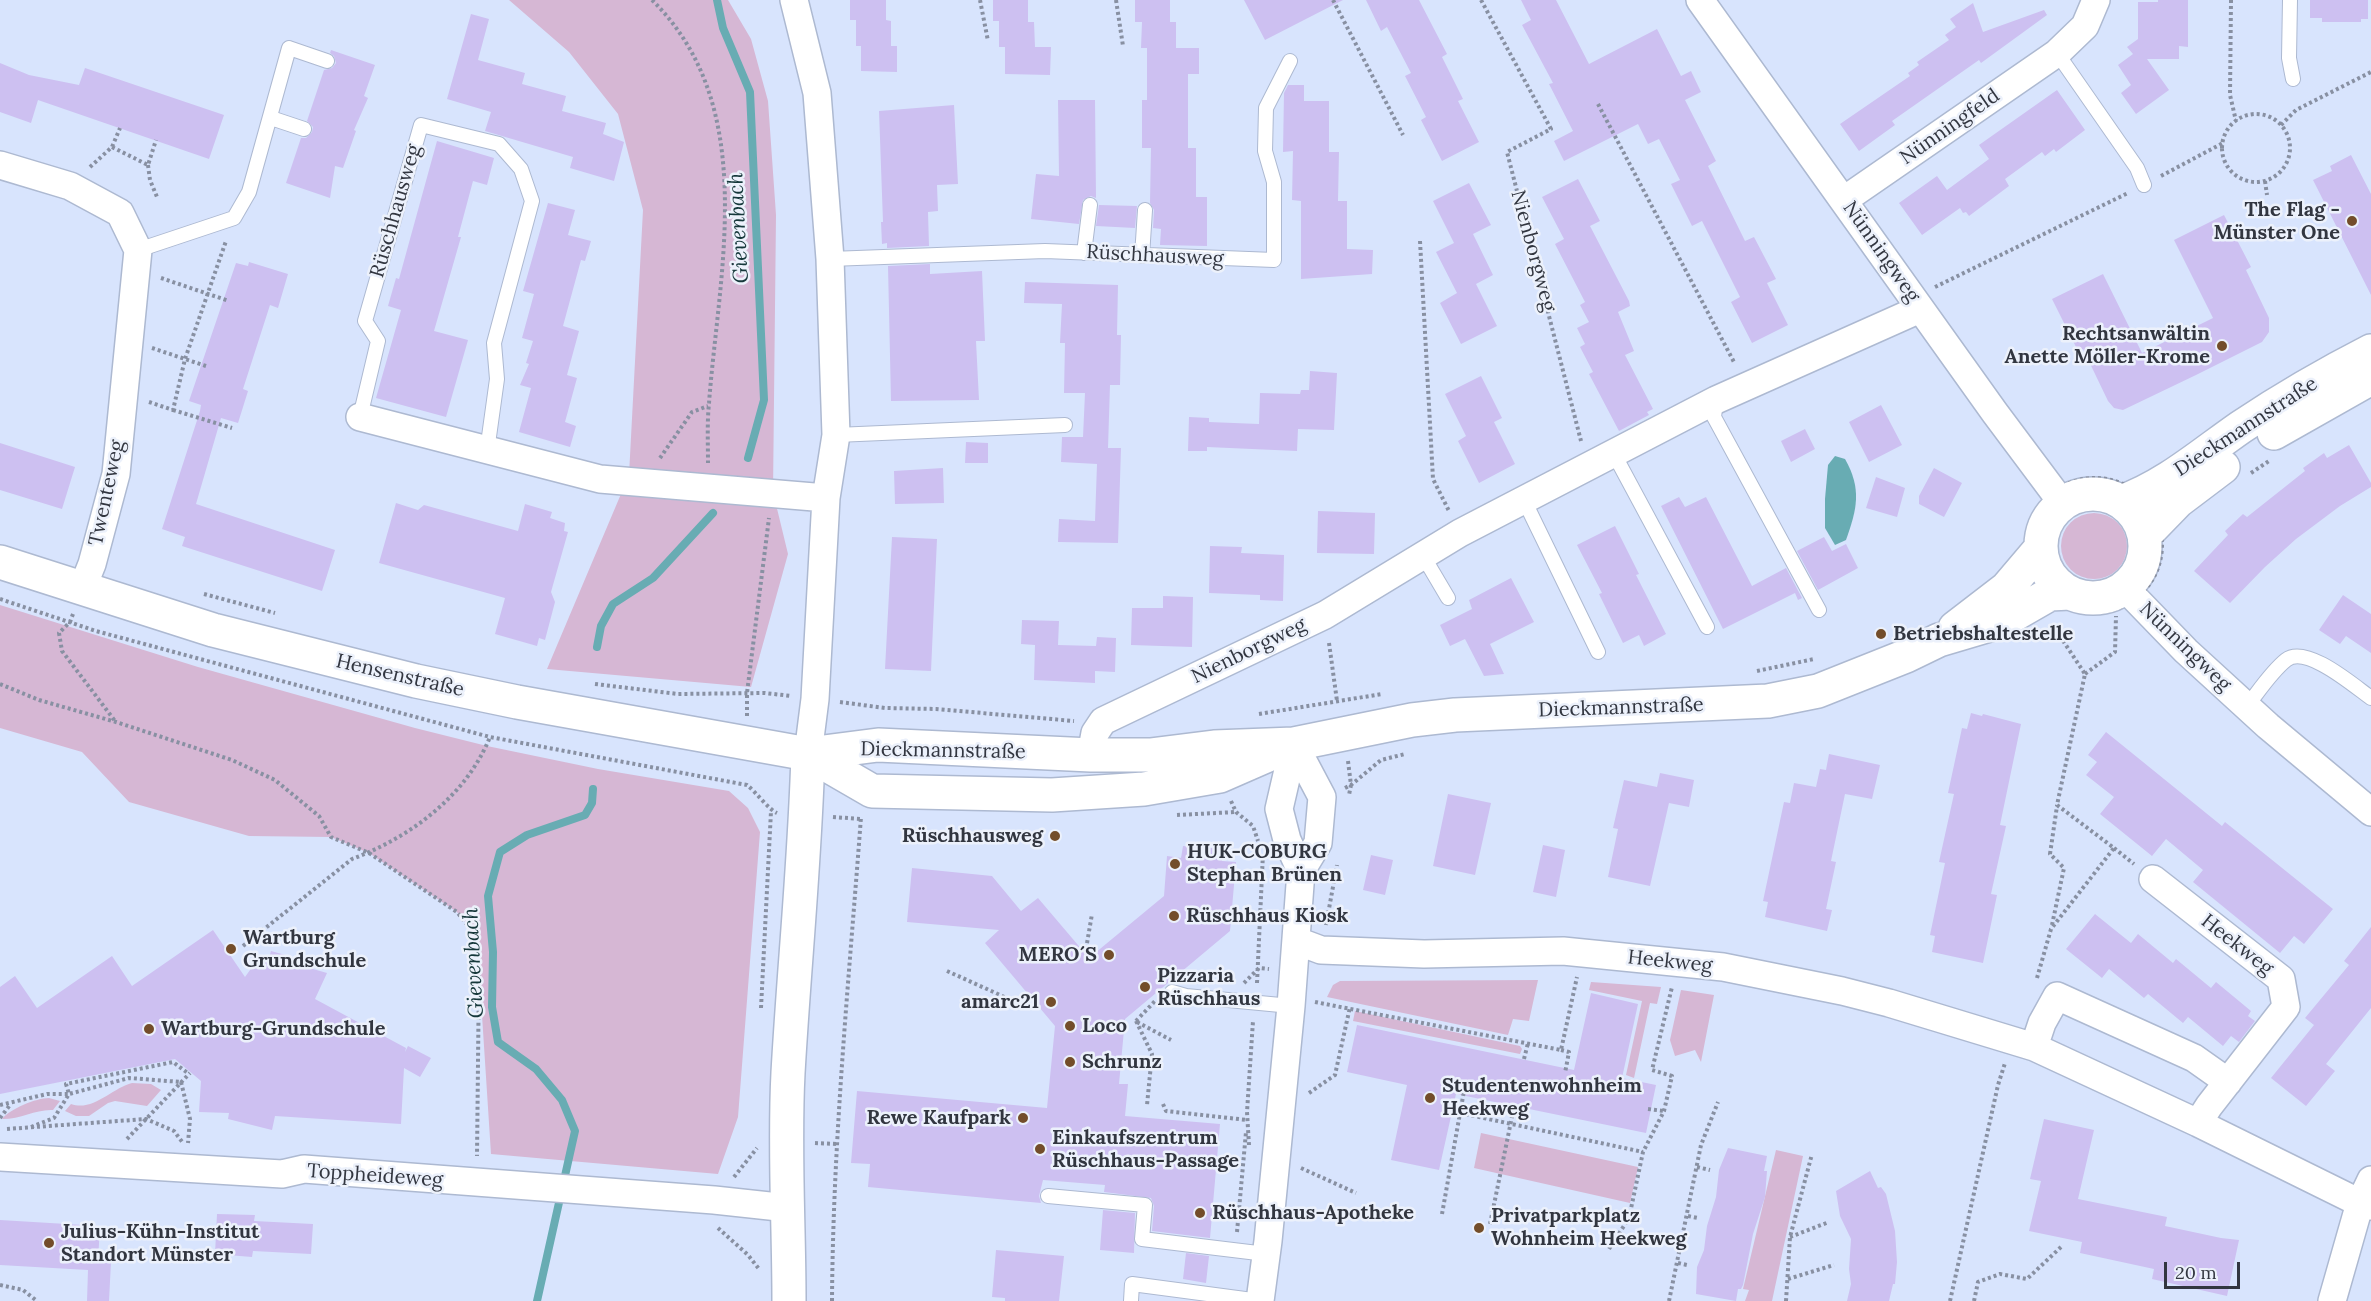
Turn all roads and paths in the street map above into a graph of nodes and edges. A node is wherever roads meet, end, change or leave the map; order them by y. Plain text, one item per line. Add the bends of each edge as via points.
1 (652, 0) edge
2 (794, 0) edge
3 (980, 0) edge
4 (1116, 0) edge
5 (1333, 0) edge
6 (1481, 0) edge
7 (1700, 0) edge
8 (2096, 0) edge
9 (2231, 0) edge
10 (2290, 0) edge
11 (988, 41) dead end
12 (1123, 46) dead end
13 (2056, 53) junction
14 (327, 61) dead end
15 (1290, 61) dead end
16 (2371, 72) edge
17 (2293, 79) dead end
18 (1598, 104) dead end
19 (271, 118) junction
20 (2236, 121) junction
21 (2281, 125) junction
22 (120, 128) dead end
23 (304, 129) dead end
24 (1403, 135) dead end
25 (156, 140) dead end
26 (2223, 143) junction
27 (112, 147) junction
28 (0, 165) edge
29 (148, 165) junction
30 (2265, 181) junction
31 (2144, 185) junction
32 (70, 186) junction
33 (2267, 195) dead end
34 (158, 198) dead end
35 (1844, 200) junction
36 (1090, 206) dead end
37 (1145, 210) dead end
38 (234, 218) junction
39 (1420, 241) dead end
40 (1084, 252) junction
41 (1142, 256) junction
42 (830, 259) junction
43 (137, 260) junction
44 (206, 294) junction
45 (229, 301) dead end
46 (1917, 304) junction
47 (130, 341) junction
48 (2371, 351) edge
49 (185, 359) junction
50 (206, 366) dead end
51 (2371, 378) edge
52 (1746, 386) junction
53 (124, 395) junction
54 (1716, 400) junction
55 (708, 406) junction
56 (173, 410) junction
57 (360, 417) joint
58 (1065, 426) dead end
59 (232, 428) dead end
60 (836, 435) junction
61 (487, 451) junction
62 (1614, 454) junction
63 (2275, 457) dead end
64 (1587, 468) junction
65 (2247, 476) dead end
66 (648, 483) junction
67 (707, 487) junction
68 (773, 494) junction
69 (826, 498) junction
70 (2059, 498) junction
71 (1524, 500) junction
72 (2150, 522) junction
73 (1460, 533) junction
74 (2030, 553) junction
75 (1422, 554) junction
76 (0, 562) edge
77 (82, 589) junction
78 (195, 591) dead end
79 (0, 598) edge
80 (1448, 598) dead end
81 (2063, 598) junction
82 (2126, 599) junction
83 (1819, 610) dead end
84 (275, 613) dead end
85 (1324, 615) junction
86 (70, 622) junction
87 (1707, 627) dead end
88 (1939, 640) junction
89 (1598, 652) dead end
90 (1820, 658) dead end
91 (1751, 672) dead end
92 (2085, 674) junction
93 (585, 683) dead end
94 (0, 684) edge
95 (747, 693) junction
96 (1390, 693) dead end
97 (2371, 698) edge
98 (815, 699) junction
99 (1337, 700) junction
100 (2247, 706) junction
101 (885, 708) dead end
102 (1279, 710) dead end
103 (116, 722) junction
104 (1344, 734) junction
105 (490, 737) junction
106 (1294, 744) junction
107 (866, 746) junction
108 (808, 754) junction
109 (1091, 755) junction
110 (1220, 776) junction
111 (1351, 785) dead end
112 (863, 786) junction
113 (2057, 805) junction
114 (771, 811) dead end
115 (2371, 812) edge
116 (369, 853) junction
117 (1301, 870) junction
118 (2153, 879) dead end
119 (1092, 914) dead end
120 (2051, 929) junction
121 (1297, 941) junction
122 (243, 946) dead end
123 (1086, 949) dead end
124 (947, 971) dead end
125 (1579, 972) dead end
126 (1674, 981) dead end
127 (2035, 985) dead end
128 (1172, 992) dead end
129 (1254, 1003) junction
130 (1020, 1004) dead end
131 (1291, 1006) junction
132 (1350, 1007) junction
133 (1171, 1040) dead end
134 (1528, 1043) junction
135 (1562, 1050) junction
136 (2025, 1057) junction
137 (1524, 1059) dead end
138 (1994, 1059) dead end
139 (2005, 1062) junction
140 (1565, 1073) dead end
141 (181, 1082) junction
142 (2228, 1082) junction
143 (1464, 1092) dead end
144 (69, 1094) junction
145 (1718, 1102) dead end
146 (11, 1104) junction
147 (1163, 1104) dead end
148 (0, 1105) edge
149 (1147, 1105) dead end
150 (1514, 1107) dead end
151 (1648, 1109) dead end
152 (1242, 1112) dead end
153 (1664, 1112) junction
154 (1460, 1113) junction
155 (1280, 1116) junction
156 (0, 1118) edge
157 (146, 1119) junction
158 (1247, 1120) junction
159 (2198, 1123) junction
160 (1510, 1124) junction
161 (26, 1128) junction
162 (0, 1129) edge
163 (758, 1147) dead end
164 (1642, 1152) junction
165 (1812, 1154) dead end
166 (0, 1157) edge
167 (1250, 1157) dead end
168 (477, 1160) dead end
169 (117, 1164) junction
170 (1298, 1166) dead end
171 (1697, 1167) junction
172 (1710, 1170) dead end
173 (722, 1191) junction
174 (1356, 1193) dead end
175 (1048, 1196) dead end
176 (2367, 1196) edge
177 (788, 1208) junction
178 (1442, 1214) dead end
179 (1688, 1216) junction
180 (1698, 1218) dead end
181 (1829, 1222) dead end
182 (1490, 1224) dead end
183 (1790, 1237) junction
184 (2061, 1247) dead end
185 (1235, 1249) junction
186 (1609, 1249) dead end
187 (1266, 1254) junction
188 (1678, 1263) junction
189 (1687, 1265) dead end
190 (1834, 1265) dead end
191 (759, 1270) dead end
192 (1788, 1279) junction
193 (0, 1285) edge
194 (37, 1301) edge
195 (789, 1301) edge
196 (831, 1301) edge
197 (1131, 1301) edge
198 (1260, 1301) edge
199 (1669, 1301) edge
200 (1786, 1301) edge
201 (1950, 1301) edge
202 (1974, 1301) edge
203 (2332, 1301) edge

1 - 55 path via 688,45 707,85 723,162 725,224
2 - 42 street via 817,93
3 - 11 path
4 - 12 path
5 - 24 path
6 - 64 path, Nienborgweg via 1551,129 1507,152
7 - 35 street, Nünningweg
8 - 13 street, Nünningfeld via 2085,26
9 - 20 path via 2230,95
10 - 17 lane via 2289,58
13 - 31 lane via 2137,168
13 - 35 street, Nünningfeld
14 - 19 lane via 289,48
15 - 41 lane, Rüschhausweg via 1266,108 1265,151 1274,182 1274,260
16 - 21 path via 2296,110
18 - 52 path
19 - 23 lane
19 - 38 lane via 249,192
20 - 21 path via 2245,116 2264,115
20 - 26 path
21 - 30 path via 2288,135 2289,158 2284,168
22 - 27 path
25 - 29 path
26 - 30 path via 2227,165 2234,173 2254,182
26 - 31 path
27 - 29 path
27 - 32 path
28 - 32 street
29 - 34 path
30 - 33 path
31 - 46 path
32 - 43 street via 120,213
35 - 46 street, Nünningweg
36 - 40 lane
37 - 41 lane
38 - 43 lane
38 - 44 path
39 - 73 path via 1433,479
40 - 41 lane, Rüschhausweg
40 - 42 lane, Rüschhausweg
42 - 60 street
43 - 44 path
43 - 47 street, Twenteweg
44 - 45 path
44 - 49 path
46 - 52 street, Nienborgweg
46 - 70 street, Nünningweg
47 - 49 path
47 - 53 street, Twenteweg
48 - 72 street, Dieckmannstraße via 2278,403 2167,480
49 - 50 path
49 - 56 path
51 - 72 street, Dieckmannstraße via 2253,447
52 - 54 street, Nienborgweg
53 - 56 path
53 - 77 street, Twenteweg via 116,474
54 - 62 street, Nienborgweg
54 - 83 lane via 1714,417
55 - 66 path via 692,411 652,469
55 - 67 path
56 - 59 path
57 - 61 street, Rüschhausweg
57 - 61 lane, Rüschhausweg via 378,341 365,321 421,126 499,144 521,170 532,201 494,343 497,379
58 - 60 lane
60 - 69 street
61 - 66 street, Rüschhausweg via 600,479
62 - 64 street, Nienborgweg
62 - 87 lane
63 - 65 path
64 - 71 street, Nienborgweg
66 - 67 street, Rüschhausweg
67 - 68 street, Rüschhausweg
68 - 69 street, Rüschhausweg
68 - 95 path
69 - 98 street
70 - 72 street via 2107,496
70 - 72 path via 2070,483 2086,478 2114,480
70 - 74 street, Dieckmannstraße
70 - 74 path via 2035,514
71 - 73 street, Nienborgweg
71 - 89 lane
72 - 82 street via 2142,564
72 - 82 path via 2161,564 2152,583
73 - 75 street, Nienborgweg
74 - 81 street via 2044,562
74 - 81 path via 2038,580
74 - 88 street, Dieckmannstraße via 2007,588
75 - 80 lane
75 - 85 street, Nienborgweg
76 - 77 street, Hensenstraße
77 - 108 street, Hensenstraße via 213,630 416,681
78 - 84 path
79 - 86 path
81 - 82 street via 2112,595
81 - 82 path via 2093,613
81 - 88 street, Dieckmannstraße
81 - 92 path via 2056,630
82 - 92 path via 2115,652
82 - 100 street, Nünningweg
85 - 99 path
85 - 109 street, Nienborgweg via 1103,721 1095,733
86 - 103 path via 59,633 62,651
86 - 105 path
88 - 104 street, Dieckmannstraße via 1818,691 1768,701 1455,715
90 - 91 path
92 - 113 path
93 - 95 path via 678,694
94 - 103 path via 39,700
95 - 98 path
96 - 99 path
97 - 100 lane, Nünningweg via 2315,660 2300,655 2286,660
98 - 108 street
99 - 102 path
99 - 104 path
100 - 115 street, Nünningweg
101 - 107 path via 868,706
103 - 116 path via 232,760 275,780 319,816 331,837
104 - 106 street, Dieckmannstraße
104 - 111 path
105 - 114 path via 747,785
105 - 116 path via 465,782 437,809
106 - 109 street, Dieckmannstraße via 1214,747 1150,755
106 - 110 street, Dieckmannstraße
106 - 117 street via 1279,810
106 - 117 street via 1322,797 1318,843
107 - 108 street, Dieckmannstraße
107 - 109 street, Dieckmannstraße
108 - 112 street, Dieckmannstraße
108 - 177 street via 788,1073
110 - 112 street, Dieckmannstraße via 1144,789 1052,795 872,791
110 - 129 path via 1236,812 1252,826 1264,856
112 - 196 path via 840,1077
113 - 120 path via 2050,854 2064,868
113 - 120 path via 2114,848
116 - 122 path via 351,859
116 - 168 path via 457,912 470,927 479,969
117 - 121 street
118 - 142 street, Heekweg via 2281,979 2286,1007
119 - 123 path
120 - 127 path
121 - 131 street
121 - 136 street, Heekweg via 1321,950 1424,954 1563,951 1723,967 1880,1000
124 - 130 path
125 - 135 path
126 - 153 path via 1652,1070 1672,1076
128 - 129 lane
129 - 131 lane
129 - 167 path via 1247,1112
131 - 132 path via 1312,1001
131 - 155 street
132 - 134 path
132 - 155 path via 1335,1075
133 - 149 path via 1136,1021 1152,1054
134 - 135 path
134 - 137 path
135 - 140 path via 1569,1052
136 - 139 path
136 - 142 street via 2057,996 2194,1058
136 - 159 street, Heekweg
138 - 139 path
139 - 201 path
141 - 144 path via 129,1078
141 - 144 path via 190,1073 172,1062 66,1084
141 - 157 path
141 - 157 path via 190,1119 187,1148 174,1131
142 - 159 street, Heekweg
143 - 154 path
144 - 146 path via 47,1094
144 - 161 path via 54,1118
145 - 171 path
146 - 148 path
146 - 156 path
147 - 158 path via 1166,1111
150 - 160 path
151 - 153 path
152 - 158 path
153 - 164 path
154 - 160 path
154 - 178 path
155 - 187 street
157 - 161 path
157 - 169 path via 119,1148
158 - 185 path
159 - 176 street, Heekweg
160 - 164 path
160 - 182 path
161 - 162 path
163 - 173 path
164 - 186 path via 1629,1218
165 - 183 path
166 - 169 street, Toppheideweg
169 - 173 street, Toppheideweg via 282,1174 304,1169 589,1192
170 - 174 path
171 - 172 path
171 - 179 path
173 - 177 street, Toppheideweg
173 - 191 path via 712,1223
175 - 185 lane via 1145,1205 1142,1239
176 - 203 street
177 - 195 street
179 - 180 path
179 - 188 path
181 - 183 path
183 - 192 path
184 - 202 path via 2027,1279 2000,1274 1978,1282
185 - 187 lane
187 - 198 street
188 - 189 path
188 - 199 path
190 - 192 path
192 - 200 path
193 - 194 path via 23,1290
197 - 198 lane via 1132,1284

